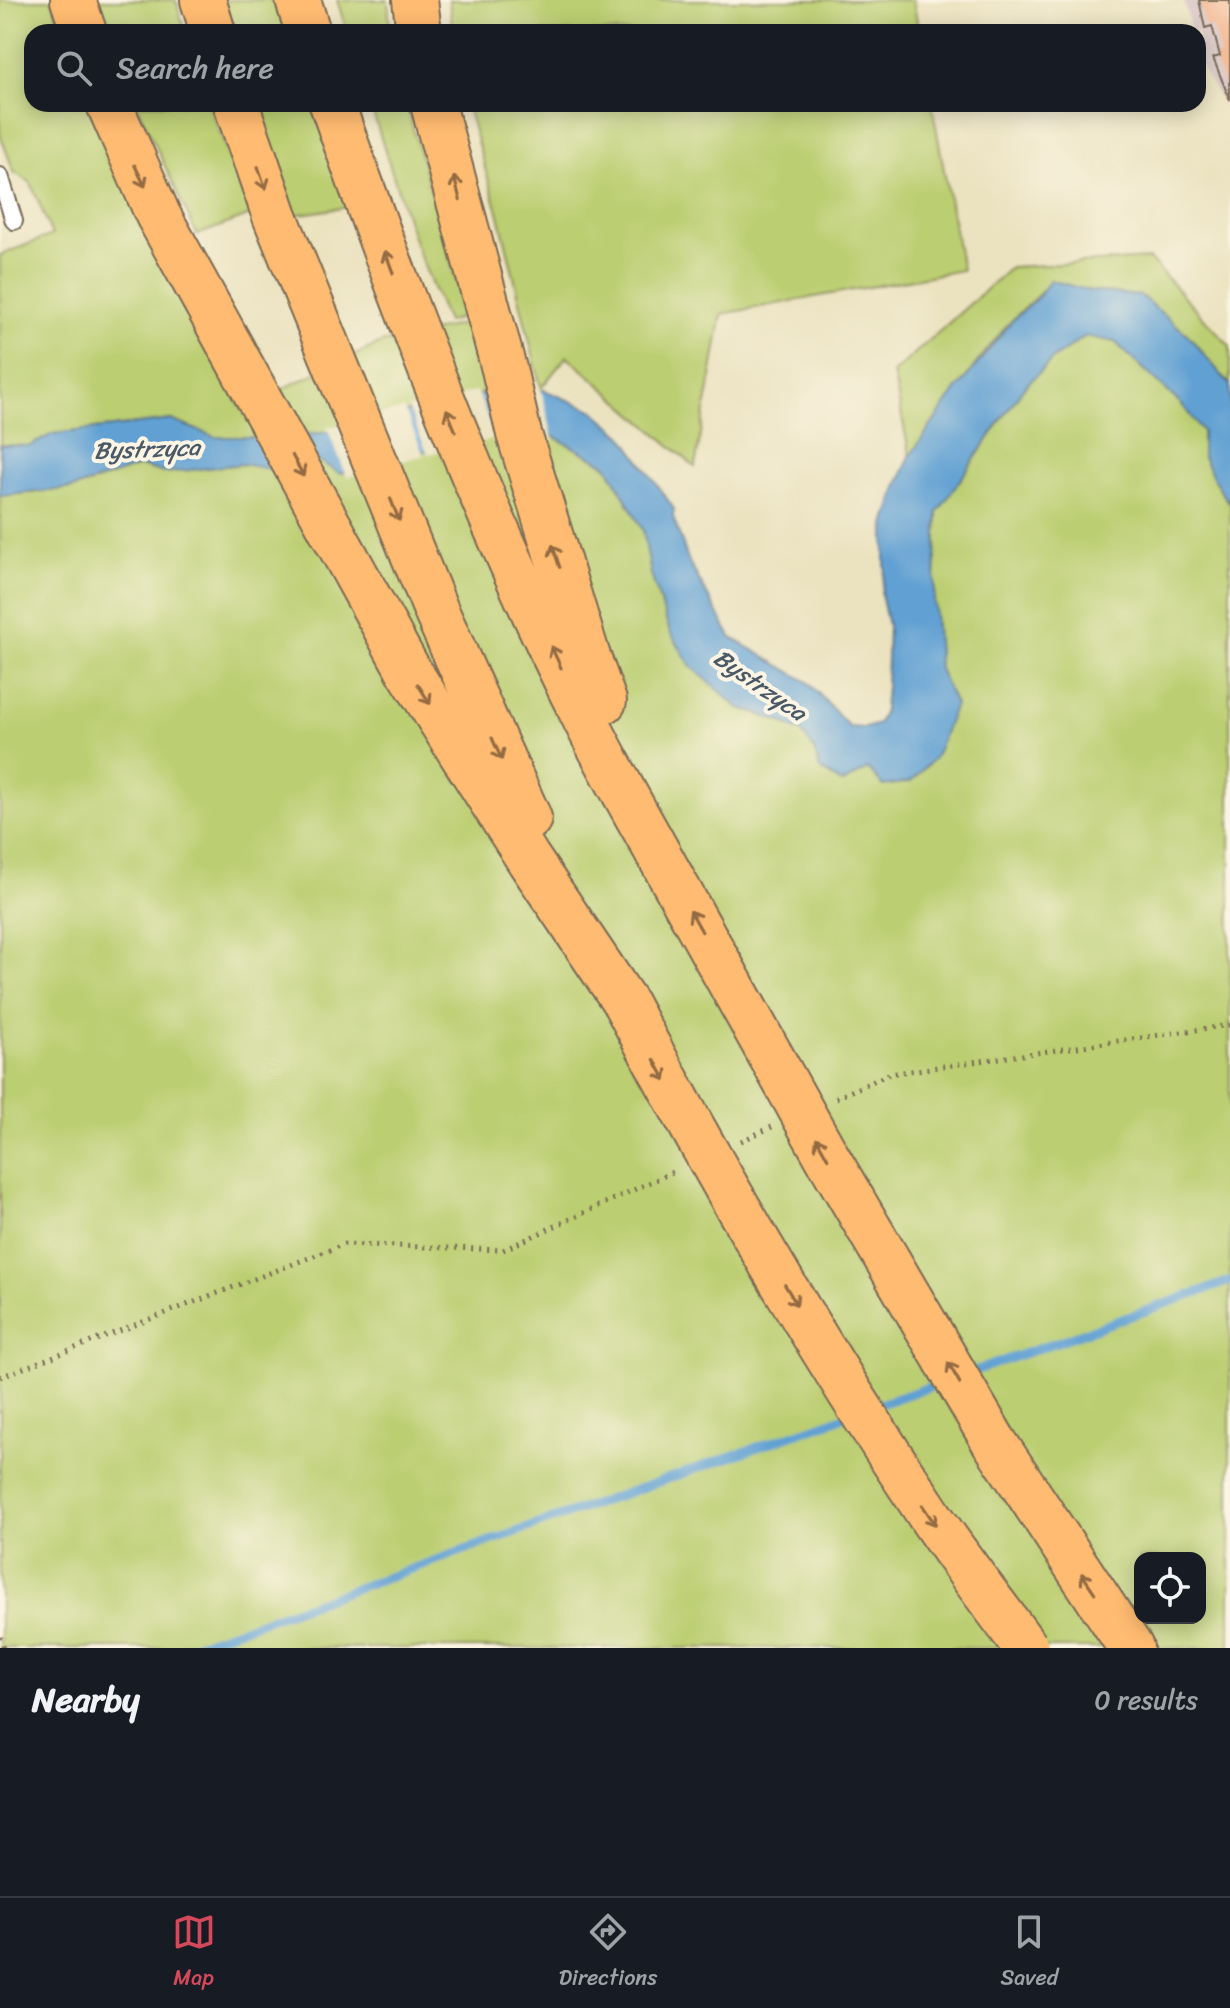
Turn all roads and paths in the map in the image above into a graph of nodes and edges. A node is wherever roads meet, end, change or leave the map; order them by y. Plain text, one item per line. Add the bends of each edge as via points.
1 (73, 0) edge
2 (203, 0) edge
3 (298, 0) edge
4 (415, 0) edge
5 (81, 24) edge
6 (210, 24) edge
7 (306, 24) edge
8 (418, 24) edge
9 (113, 112) edge
10 (239, 112) edge
11 (335, 112) edge
12 (435, 112) edge
13 (0, 176) edge
14 (14, 221) dead end
15 (670, 875) junction
16 (624, 1001) junction
17 (1230, 1025) edge
18 (832, 1100) dead end
19 (775, 1126) dead end
20 (732, 1145) dead end
21 (689, 1165) dead end
22 (0, 1377) edge
23 (0, 1637) edge
24 (4, 1648) edge
25 (1026, 1648) edge
26 (1131, 1648) edge

1 - 5 highway
2 - 6 highway
3 - 7 highway
4 - 8 highway
9 -> 16 highway via 158,215 409,671
10 -> 16 highway via 275,216 437,613 518,795
15 -> 11 highway via 586,722 524,590 416,335
15 -> 12 highway via 583,643 519,434
13 - 14 lane
26 -> 15 highway, bridge via 993,1440
16 -> 25 highway, bridge via 742,1215 851,1394 931,1518
17 - 18 path via 889,1074
19 - 20 path
21 - 22 path via 503,1250 345,1244
23 - 24 path

